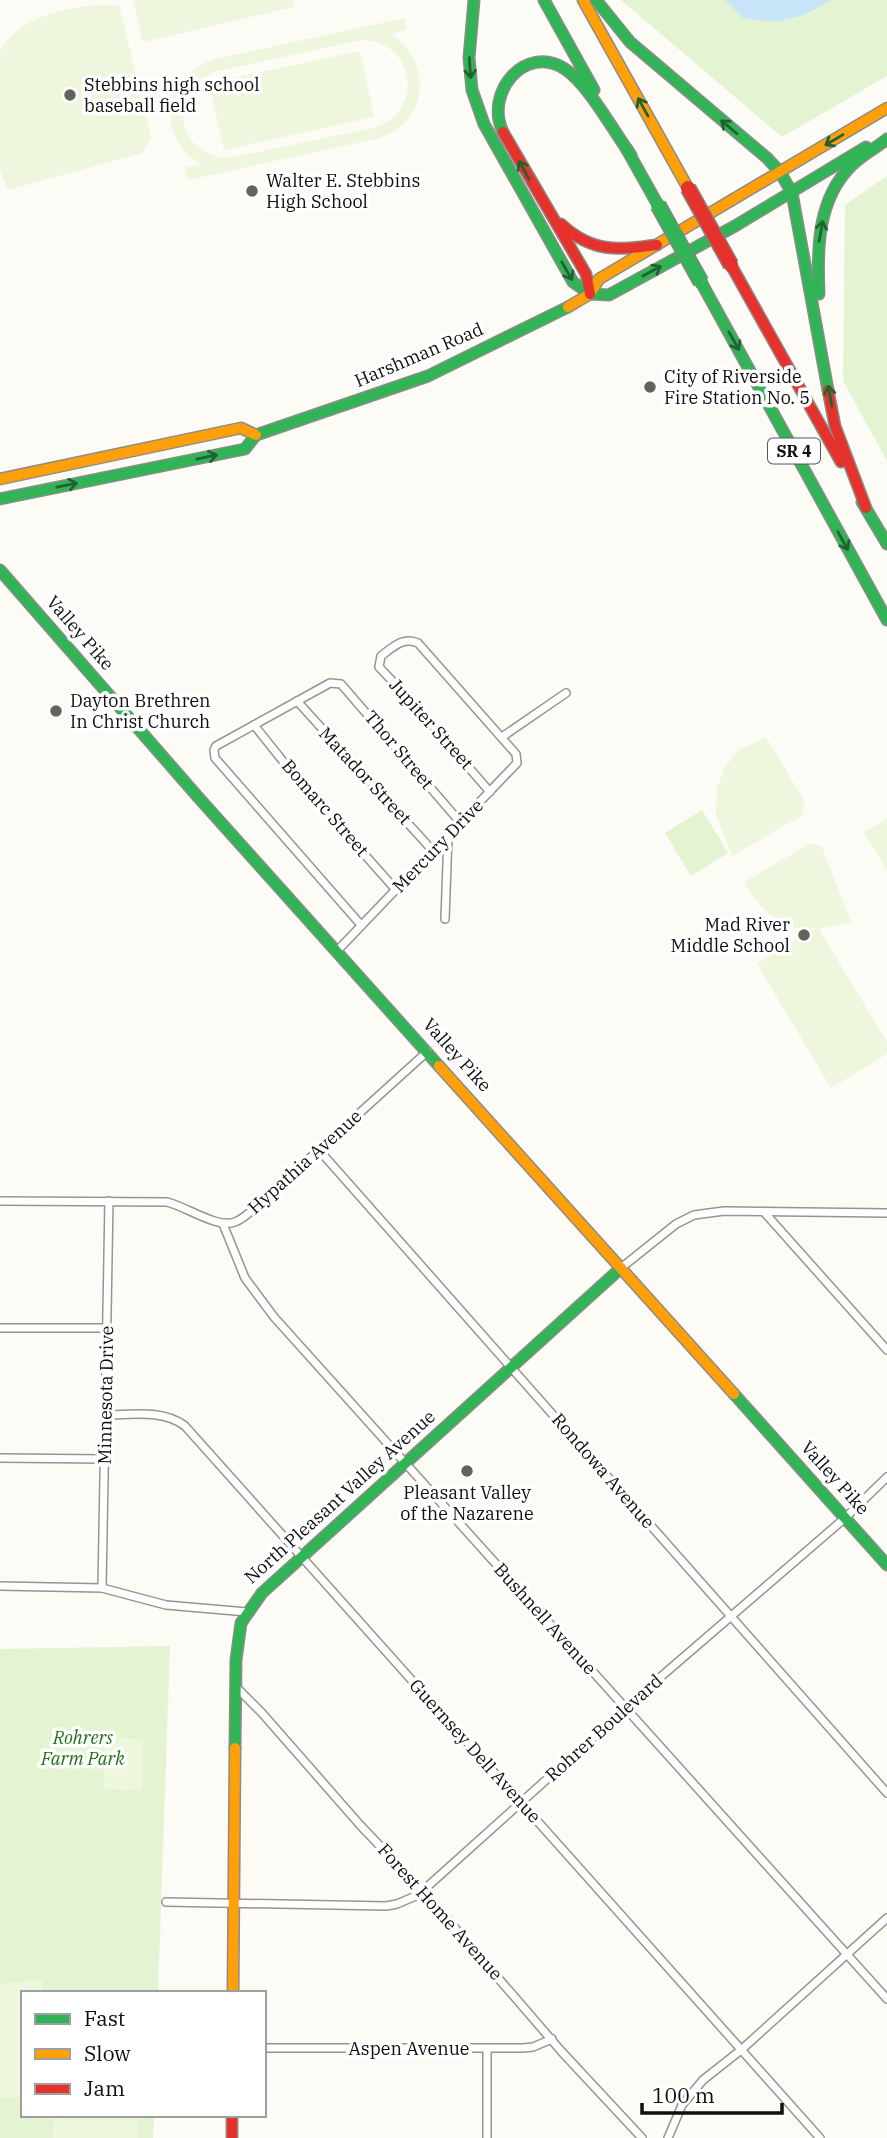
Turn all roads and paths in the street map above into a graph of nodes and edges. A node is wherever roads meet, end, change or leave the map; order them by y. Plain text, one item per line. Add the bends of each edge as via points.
1 (474, 0) edge
2 (544, 0) edge
3 (583, 0) edge
4 (596, 0) edge
5 (887, 107) edge
6 (887, 136) edge
7 (631, 155) junction
8 (780, 172) junction
9 (792, 193) junction
10 (544, 206) junction
11 (657, 245) junction
12 (590, 294) junction
13 (822, 348) junction
14 (256, 435) junction
15 (0, 479) edge
16 (0, 499) edge
17 (866, 508) junction
18 (887, 544) edge
19 (0, 570) edge
20 (887, 620) edge
21 (566, 693) dead end
22 (297, 701) junction
23 (254, 725) junction
24 (502, 737) junction
25 (490, 792) junction
26 (460, 822) junction
27 (448, 835) junction
28 (433, 851) junction
29 (396, 890) junction
30 (445, 919) dead end
31 (361, 925) junction
32 (337, 951) junction
33 (428, 1051) junction
34 (319, 1150) junction
35 (0, 1201) edge
36 (109, 1201) junction
37 (764, 1212) junction
38 (887, 1213) edge
39 (223, 1224) junction
40 (621, 1268) junction
41 (0, 1328) edge
42 (107, 1328) junction
43 (887, 1350) edge
44 (512, 1367) junction
45 (105, 1415) junction
46 (0, 1458) edge
47 (104, 1459) junction
48 (405, 1464) junction
49 (887, 1477) edge
50 (845, 1518) junction
51 (302, 1557) junction
52 (887, 1565) edge
53 (0, 1586) edge
54 (102, 1588) junction
55 (247, 1612) junction
56 (731, 1616) junction
57 (236, 1687) junction
58 (626, 1709) junction
59 (887, 1793) edge
60 (521, 1803) junction
61 (423, 1891) junction
62 (166, 1902) dead end
63 (234, 1903) junction
64 (887, 1919) edge
65 (847, 1955) junction
66 (233, 1991) edge
67 (887, 1999) edge
68 (552, 2039) junction
69 (266, 2048) edge
70 (488, 2049) junction
71 (741, 2050) junction
72 (232, 2117) edge
73 (232, 2138) edge
74 (487, 2138) edge
75 (642, 2138) edge
76 (668, 2138) edge
77 (820, 2138) edge

1 -> 12 main road via 469,58 472,90 484,124 573,282
2 - 7 main road, SR 4
17 -> 3 main road, SR 4, bridge
8 -> 4 main road via 630,41
5 -> 8 main road, Harshman Road
6 - 9 main road, Harshman Road
13 -> 6 main road via 818,258 828,202 851,166
10 -> 7 main road via 496,113 503,83 514,72 545,63 564,68
7 -> 20 main road, SR 4, bridge
8 - 9 main road
8 - 11 main road, Harshman Road
12 -> 9 main road, Harshman Road via 609,295
9 - 13 main road
10 - 11 main road via 581,241 597,247 617,250
10 - 12 main road via 586,275
11 - 12 main road, Harshman Road via 599,279
12 - 14 main road, Harshman Road via 428,376
17 -> 13 main road via 835,426
14 - 15 main road, Harshman Road via 241,428
16 -> 14 main road, Harshman Road via 245,449
17 - 18 main road, SR 4
19 - 32 main road, Valley Pike
21 - 24 street
22 - 23 street
22 - 26 street, Thor Street via 335,682 344,686
22 - 28 street, Matador Street
23 - 29 street, Bomarc Street
23 - 31 street via 219,744 215,758
24 - 25 street, Mercury Drive via 516,754 517,763
24 - 25 street, Jupiter Street via 418,643 403,641 381,656 379,667
25 - 26 street, Mercury Drive
26 - 27 street, Mercury Drive
27 - 28 street, Mercury Drive
27 - 30 street
28 - 29 street, Mercury Drive
29 - 31 street, Mercury Drive
31 - 32 street, Mercury Drive
32 - 33 main road, Valley Pike
33 - 34 street, Hypathia Avenue
33 - 40 main road, Valley Pike
34 - 39 street, Hypathia Avenue via 239,1221
34 - 44 street, Rondowa Avenue
35 - 36 street
36 - 39 street via 167,1202
36 - 42 street, Minnesota Drive
37 - 38 street
37 - 40 street via 694,1215
37 - 43 street
39 - 48 street, Bushnell Avenue via 258,1297
40 - 44 main road, North Pleasant Valley Avenue
40 - 50 main road, Valley Pike
41 - 42 street
42 - 45 street, Minnesota Drive
44 - 48 main road, North Pleasant Valley Avenue
44 - 56 street, Rondowa Avenue
45 - 47 street, Minnesota Drive
45 - 51 street, Guernsey Dell Avenue via 161,1415 177,1420
46 - 47 street
47 - 54 street, Minnesota Drive
48 - 51 main road, North Pleasant Valley Avenue
48 - 58 street, Bushnell Avenue
49 - 50 street, Rohrer Boulevard
50 - 52 main road, Valley Pike
50 - 56 street, Rohrer Boulevard
51 - 55 main road, North Pleasant Valley Avenue
51 - 60 street, Guernsey Dell Avenue
53 - 54 street
54 - 55 street via 166,1605
55 - 57 main road, North Pleasant Valley Avenue via 238,1639
56 - 58 street, Rohrer Boulevard
56 - 59 street, Rondowa Avenue
57 - 61 street, Forest Home Avenue
57 - 63 main road, North Pleasant Valley Avenue
58 - 60 street, Rohrer Boulevard
58 - 65 street, Bushnell Avenue
60 - 61 street, Rohrer Boulevard
60 - 71 street, Guernsey Dell Avenue
61 - 63 street, Rohrer Boulevard via 386,1906
61 - 68 street, Forest Home Avenue
62 - 63 street, Rohrer Boulevard
63 - 66 main road, North Pleasant Valley Avenue
64 - 65 street
65 - 67 street, Bushnell Avenue
65 - 71 street
68 - 70 street, Aspen Avenue via 533,2047
68 - 75 street, Forest Home Avenue
69 - 70 street, Aspen Avenue
70 - 74 street
71 - 76 street via 691,2093
71 - 77 street, Guernsey Dell Avenue
72 - 73 main road

